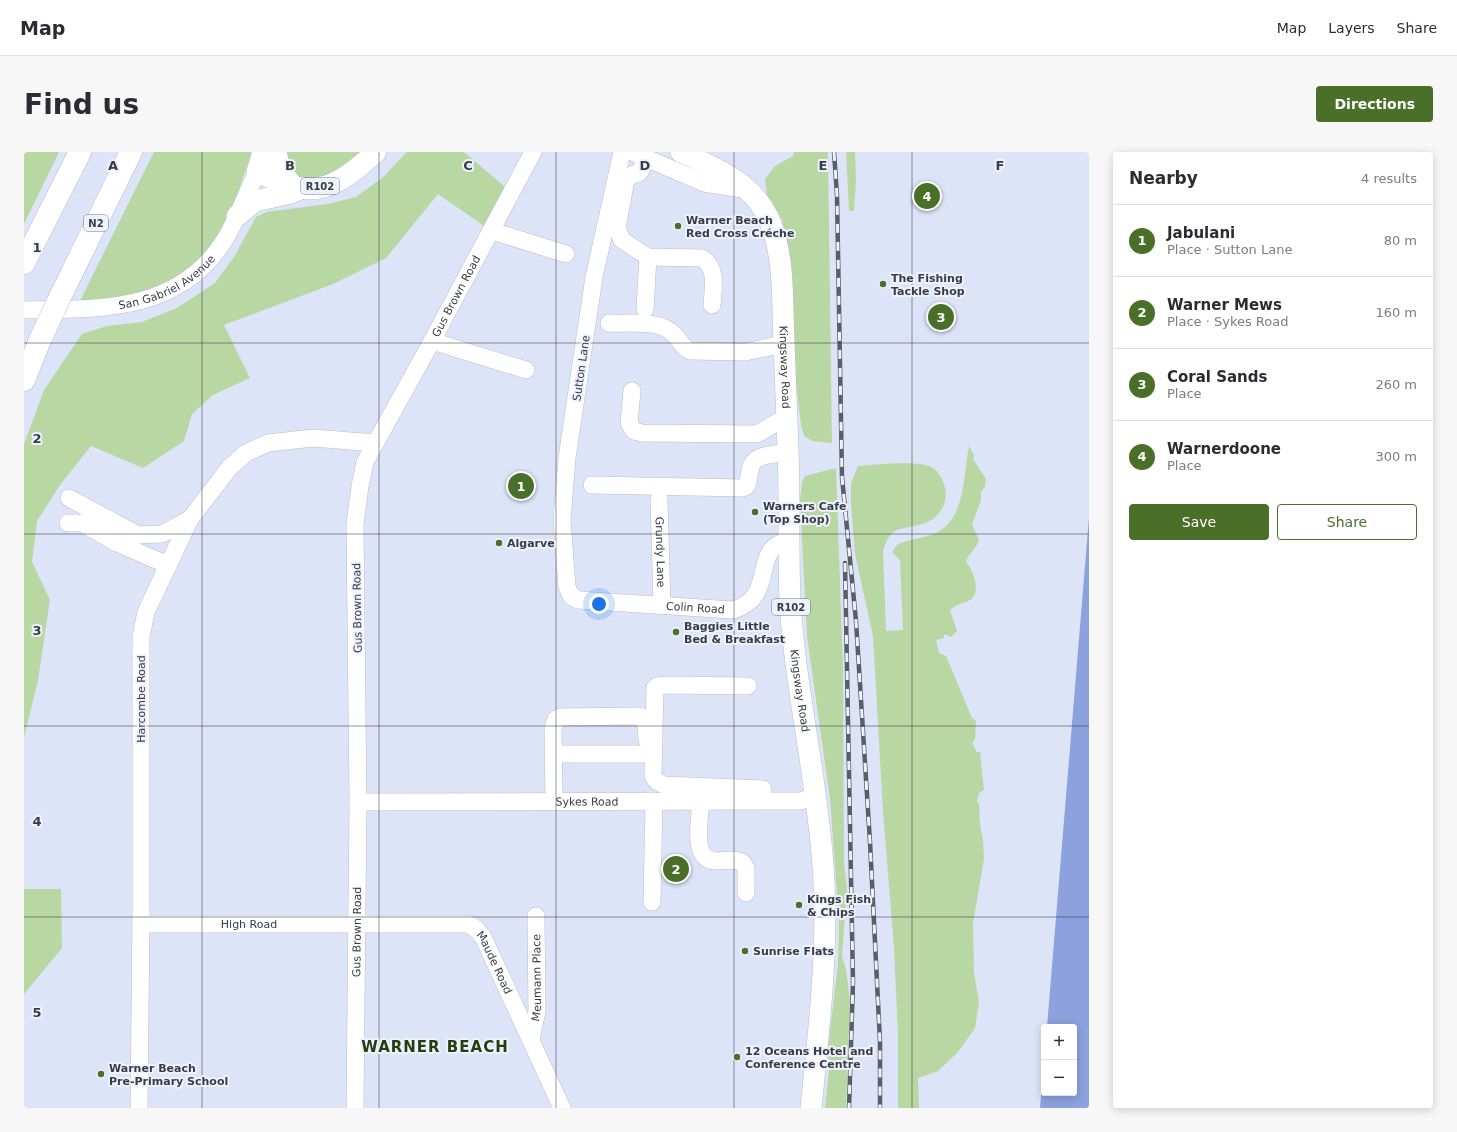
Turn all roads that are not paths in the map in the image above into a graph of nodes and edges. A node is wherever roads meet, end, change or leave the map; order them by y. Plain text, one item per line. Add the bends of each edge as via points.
1 (80, 152) edge
2 (131, 152) edge
3 (263, 152) edge
4 (276, 152) edge
5 (376, 152) edge
6 (533, 152) edge
7 (622, 152) edge
8 (681, 152) edge
9 (639, 155) edge
10 (257, 172) junction
11 (297, 187) junction
12 (749, 190) junction
13 (237, 216) junction
14 (492, 231) junction
15 (566, 254) dead end
16 (648, 257) junction
17 (24, 263) edge
18 (712, 305) dead end
19 (645, 309) dead end
20 (24, 310) edge
21 (608, 323) dead end
22 (432, 341) junction
23 (784, 344) junction
24 (526, 370) dead end
25 (24, 380) edge
26 (632, 391) dead end
27 (786, 417) junction
28 (375, 443) junction
29 (788, 452) junction
30 (592, 485) dead end
31 (69, 498) dead end
32 (659, 499) dead end
33 (190, 519) junction
34 (68, 523) dead end
35 (789, 541) junction
36 (168, 565) junction
37 (567, 587) joint
38 (662, 606) junction
39 (748, 686) dead end
40 (554, 754) junction
41 (647, 754) junction
42 (763, 789) dead end
43 (693, 796) junction
44 (815, 796) junction
45 (358, 802) junction
46 (547, 802) junction
47 (650, 802) junction
48 (746, 893) dead end
49 (652, 902) dead end
50 (536, 916) dead end
51 (141, 924) junction
52 (356, 924) junction
53 (531, 1039) junction
54 (139, 1108) edge
55 (355, 1108) edge
56 (562, 1108) edge
57 (811, 1108) edge

1 - 17 highway
2 - 25 highway, N2, bridge via 61,295
3 - 10 main road
4 - 11 main road via 280,170
5 - 11 main road, R102 via 353,173 338,181 318,187
6 - 14 street, Gus Brown Road
7 - 37 street, Sutton Lane via 594,277 567,458 562,520
8 - 12 main road, Kingsway Road / R102 via 727,174
9 - 12 street via 704,183
9 - 16 street via 640,172 626,180 618,228 622,240
10 - 11 main road, R102
10 - 13 street, San Gabriel Avenue
11 - 13 main road via 291,193 255,201
12 - 23 main road, Kingsway Road / R102 via 765,210 778,248
13 - 20 street, San Gabriel Avenue via 227,236 201,268 156,296 121,306 94,309
14 - 15 street
14 - 22 street, Gus Brown Road
16 - 18 street via 702,258 708,262 713,277
16 - 19 street
21 - 23 street via 660,326 671,331 683,348 690,351 745,352
22 - 24 street
22 - 28 street, Gus Brown Road
23 - 27 main road, Kingsway Road / R102
26 - 27 street via 629,423 634,431 642,433 757,434
27 - 29 main road, Kingsway Road / R102
28 - 33 street, Harcombe Road via 313,438 268,443 246,453 230,467
28 - 45 street, Gus Brown Road via 364,468 355,524
29 - 30 street via 755,460 748,486 743,488
29 - 35 main road, Kingsway Road / R102
31 - 33 street via 138,535 162,534
32 - 38 street, Grundy Lane
33 - 36 street, Harcombe Road
34 - 36 street via 82,523 117,543
35 - 38 street, Colin Road via 780,542 770,551 757,594 750,604 723,611
35 - 44 main road, Kingsway Road / R102 via 793,626
36 - 51 street, Harcombe Road via 146,612 141,637
37 - 38 street, Colin Road via 571,596 578,600
39 - 43 street via 668,685 655,688 653,776 664,785
40 - 41 street
40 - 41 street via 553,728 556,719 560,717 640,716 646,724
40 - 46 street
41 - 47 street
42 - 43 street
43 - 44 street, Sykes Road via 800,801
43 - 47 street, Sykes Road
43 - 48 street via 701,853 706,859 734,860 743,863 746,868
44 - 57 main road, Kingsway Road / R102 via 823,864 825,927
45 - 46 street, Sykes Road
45 - 52 street, Gus Brown Road
46 - 47 street, Sykes Road
47 - 49 street
50 - 53 street, Meumann Place via 537,1011
51 - 52 street, High Road
51 - 54 street, Harcombe Road
52 - 53 street, Maude Road via 468,924 476,928 483,937
52 - 55 street, Gus Brown Road
53 - 56 street, Maude Road

